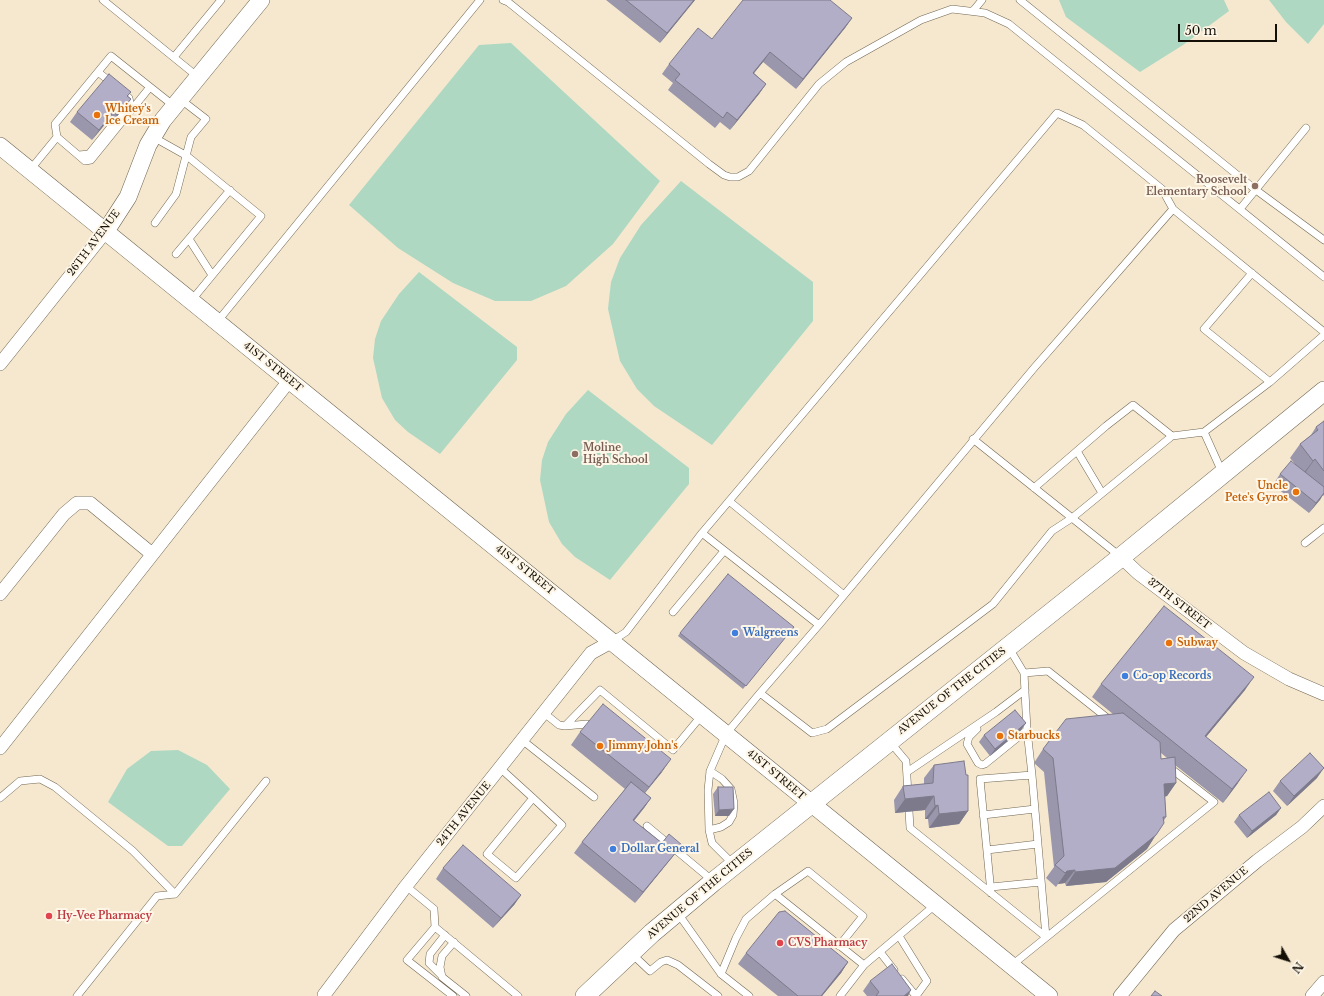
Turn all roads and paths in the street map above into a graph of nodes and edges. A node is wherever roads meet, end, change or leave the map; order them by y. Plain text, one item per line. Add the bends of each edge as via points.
1 (103, 0) edge
2 (221, 0) edge
3 (261, 0) edge
4 (481, 0) edge
5 (982, 0) edge
6 (1020, 0) edge
7 (506, 1) edge
8 (972, 11) junction
9 (174, 57) junction
10 (98, 72) junction
11 (198, 77) junction
12 (150, 87) junction
13 (177, 103) junction
14 (1306, 128) dead end
15 (57, 137) junction
16 (153, 137) junction
17 (0, 146) edge
18 (79, 155) junction
19 (187, 156) junction
20 (30, 170) junction
21 (230, 190) junction
22 (1256, 190) junction
23 (1173, 209) junction
24 (1240, 209) junction
25 (155, 222) dead end
26 (106, 231) junction
27 (189, 239) junction
28 (1324, 240) edge
29 (176, 254) dead end
30 (1252, 273) junction
31 (212, 275) junction
32 (1324, 277) edge
33 (191, 301) junction
34 (217, 322) junction
35 (1324, 332) edge
36 (1324, 336) edge
37 (0, 364) edge
38 (289, 381) junction
39 (1270, 382) junction
40 (1324, 391) edge
41 (1204, 432) junction
42 (1172, 436) junction
43 (973, 440) junction
44 (1077, 451) junction
45 (1223, 475) junction
46 (1034, 488) junction
47 (1102, 493) junction
48 (729, 501) junction
49 (1072, 518) junction
50 (1324, 528) edge
51 (702, 533) junction
52 (1305, 543) dead end
53 (724, 551) junction
54 (152, 554) junction
55 (1121, 557) junction
56 (0, 594) edge
57 (844, 595) junction
58 (673, 612) dead end
59 (819, 624) junction
60 (612, 642) junction
61 (1008, 647) junction
62 (1024, 673) junction
63 (1025, 690) junction
64 (760, 693) junction
65 (1324, 694) edge
66 (996, 712) junction
67 (544, 713) junction
68 (702, 714) junction
69 (635, 719) junction
70 (621, 720) edge
71 (587, 724) edge
72 (1115, 724) edge
73 (565, 726) junction
74 (1027, 730) junction
75 (726, 734) junction
76 (522, 740) junction
77 (889, 741) junction
78 (0, 748) edge
79 (1164, 763) edge
80 (500, 768) junction
81 (710, 771) junction
82 (907, 772) junction
83 (1032, 775) junction
84 (266, 780) dead end
85 (594, 797) dead end
86 (0, 798) edge
87 (533, 798) junction
88 (908, 798) edge
89 (810, 803) junction
90 (1324, 806) edge
91 (1035, 809) junction
92 (909, 812) edge
93 (984, 815) junction
94 (647, 826) dead end
95 (709, 830) junction
96 (1038, 844) junction
97 (987, 850) junction
98 (734, 865) junction
99 (713, 882) junction
100 (1041, 882) junction
101 (406, 886) junction
102 (991, 890) junction
103 (174, 894) junction
104 (775, 894) junction
105 (936, 904) junction
106 (677, 912) junction
107 (435, 927) junction
108 (445, 935) junction
109 (898, 936) junction
110 (1046, 937) junction
111 (454, 942) junction
112 (839, 946) junction
113 (631, 952) junction
114 (880, 952) junction
115 (864, 965) junction
116 (1012, 965) junction
117 (894, 970) edge
118 (721, 974) junction
119 (442, 977) junction
120 (901, 978) edge
121 (591, 994) edge
122 (1044, 994) edge
123 (323, 995) edge
124 (77, 996) edge
125 (453, 996) edge
126 (466, 996) edge
127 (518, 996) edge
128 (718, 996) edge
129 (749, 996) edge
130 (840, 996) edge
131 (916, 996) edge
132 (1120, 996) edge

1 - 9 lane
2 - 9 lane
3 - 11 street, 26TH AVENUE
4 - 34 lane
5 - 8 lane
6 - 22 lane
7 - 8 lane via 709,164 724,175 738,177 749,171 824,78 846,62 921,20 952,9
8 - 24 lane via 996,17 1009,24
9 - 11 lane
10 - 12 lane via 111,56
10 - 15 lane via 55,124
10 - 18 lane via 130,98 130,103 89,154
11 - 13 street, 26TH AVENUE
12 - 13 lane
12 - 18 lane via 91,160 85,161
13 - 16 street, 26TH AVENUE
13 - 19 lane via 206,119 191,137
14 - 22 lane
15 - 18 lane
15 - 20 lane
16 - 19 lane
16 - 26 street, 26TH AVENUE via 128,197
17 - 20 street, 41ST STREET
19 - 21 lane
19 - 25 lane via 176,194
20 - 26 street, 41ST STREET
21 - 27 lane
21 - 31 lane via 261,216
22 - 24 lane
22 - 28 lane
23 - 30 lane
23 - 43 lane
23 - 48 lane via 1162,189 1083,125 1056,113
24 - 32 lane
26 - 33 street, 41ST STREET
26 - 37 street, 26TH AVENUE
27 - 29 lane
27 - 31 lane
30 - 35 lane
30 - 39 lane via 1204,329
31 - 33 lane
33 - 34 street, 41ST STREET
34 - 38 street, 41ST STREET
36 - 39 lane
38 - 54 street
38 - 60 street, 41ST STREET
39 - 41 lane
40 - 45 main road, AVENUE OF THE CITIES
41 - 42 lane
41 - 45 lane
42 - 44 lane via 1133,405
42 - 47 lane
43 - 46 lane
43 - 57 lane
44 - 46 lane
44 - 47 lane
45 - 55 main road, AVENUE OF THE CITIES
46 - 49 lane
47 - 49 lane
48 - 51 lane
48 - 57 lane
49 - 55 lane
49 - 64 lane via 1052,531 993,604 827,729 812,734
50 - 52 lane
51 - 53 lane
51 - 60 lane via 626,632
53 - 58 lane
53 - 59 lane
54 - 56 street via 90,503 77,503 64,514
54 - 78 street
55 - 61 main road, AVENUE OF THE CITIES
55 - 65 street, 37TH STREET via 1138,573 1244,653 1289,679
57 - 59 lane
59 - 64 lane
60 - 67 street, 24TH AVENUE via 591,653
60 - 68 street, 41ST STREET
61 - 62 lane
61 - 77 main road, AVENUE OF THE CITIES
62 - 63 lane
62 - 72 lane via 1048,671
63 - 66 lane
63 - 74 lane
64 - 75 lane
66 - 74 lane via 969,737 967,744 978,764 985,764
66 - 82 lane
67 - 73 lane via 559,725
67 - 76 street, 24TH AVENUE
68 - 69 lane via 674,750
68 - 75 street, 41ST STREET
69 - 70 lane
69 - 73 lane via 600,690
71 - 73 lane
74 - 83 lane
75 - 81 lane
75 - 89 street, 41ST STREET
76 - 80 street, 24TH AVENUE
76 - 85 lane
77 - 82 lane via 906,761
77 - 89 main road, AVENUE OF THE CITIES
79 - 110 lane via 1214,802
80 - 87 lane
80 - 101 street, 24TH AVENUE
81 - 95 lane
81 - 95 lane via 731,789 734,803 733,815 728,822
82 - 88 lane
83 - 91 lane
83 - 93 lane via 980,779
84 - 103 lane
86 - 103 lane via 20,781 40,779 55,786 133,851
87 - 87 lane via 562,825 516,878 487,854
89 - 98 main road, AVENUE OF THE CITIES
89 - 105 street, 41ST STREET
90 - 132 street, 22ND AVENUE via 1302,827 1174,930
91 - 93 lane
91 - 96 lane
92 - 102 lane via 910,828
93 - 97 lane
94 - 99 lane
95 - 98 lane via 712,843
96 - 97 lane
96 - 100 lane
97 - 102 lane
98 - 99 main road, AVENUE OF THE CITIES
99 - 106 main road, AVENUE OF THE CITIES
100 - 102 lane
100 - 110 lane
101 - 107 lane via 434,909
101 - 123 street, 24TH AVENUE
102 - 110 lane
103 - 124 lane via 157,896
104 - 112 lane
104 - 112 lane via 808,871 863,916
104 - 118 lane via 746,919
105 - 109 lane
105 - 116 street, 41ST STREET
106 - 113 main road, AVENUE OF THE CITIES
106 - 118 lane
107 - 108 lane
107 - 125 lane via 407,960
108 - 111 lane
108 - 119 lane via 430,954 429,963
109 - 114 lane
109 - 131 lane via 927,981
110 - 116 lane
111 - 119 lane via 442,956
111 - 127 lane
112 - 115 lane
113 - 121 main road, AVENUE OF THE CITIES
113 - 128 lane via 650,971 667,960 678,965
114 - 115 lane
114 - 117 lane
115 - 130 lane
116 - 122 street, 41ST STREET
118 - 129 lane
119 - 126 lane
120 - 131 lane

